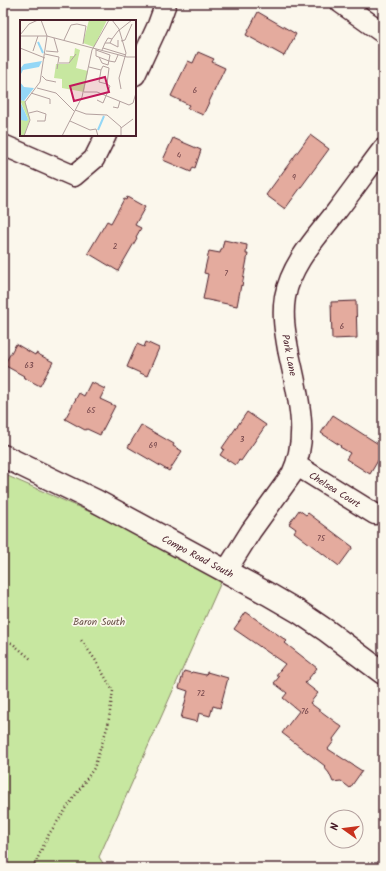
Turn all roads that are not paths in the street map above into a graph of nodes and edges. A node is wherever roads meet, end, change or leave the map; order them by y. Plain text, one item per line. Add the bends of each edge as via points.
1 (166, 3) edge
2 (341, 3) edge
3 (383, 33) edge
4 (136, 73) edge
5 (106, 136) edge
6 (3, 145) edge
7 (383, 149) edge
8 (3, 456) edge
9 (296, 464) junction
10 (375, 514) dead end
11 (226, 571) junction
12 (383, 673) edge

1 - 4 street
2 - 3 street
5 - 6 street via 94,160 74,176
7 - 9 street, Park Lane via 302,256 287,288 284,320 301,421
8 - 11 main road, Compo Road South via 96,501
9 - 10 street, Chelsea Court
9 - 11 street, Park Lane
11 - 12 main road, Compo Road South via 299,612

